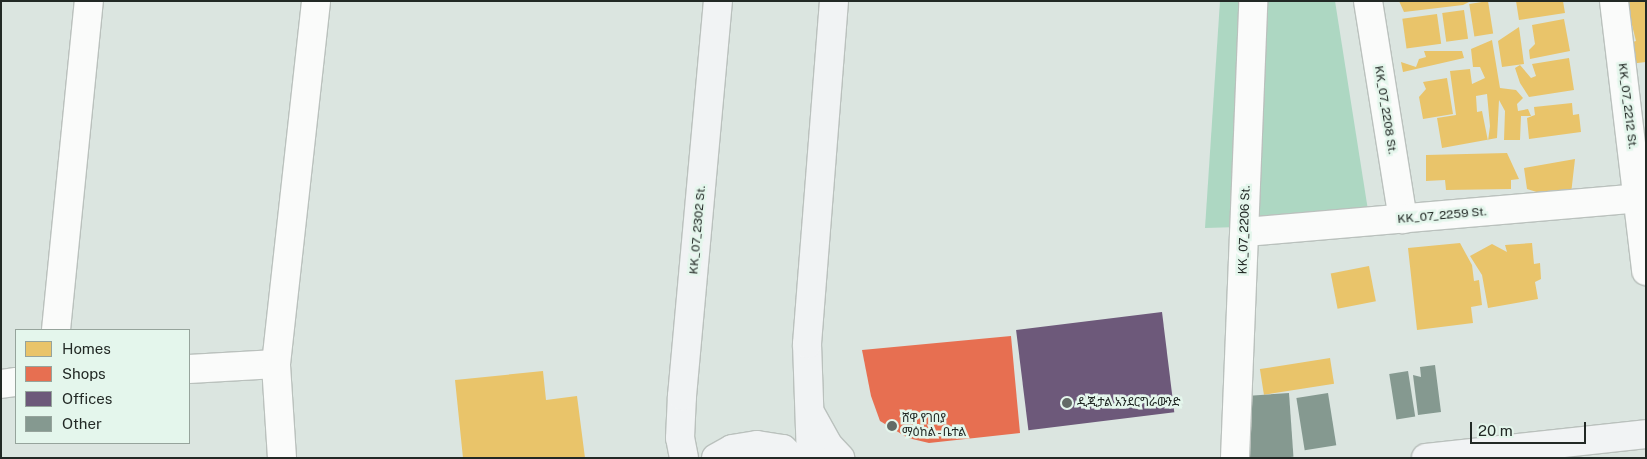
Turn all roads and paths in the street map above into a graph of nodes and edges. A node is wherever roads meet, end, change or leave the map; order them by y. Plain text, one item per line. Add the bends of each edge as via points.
1 (89, 1) edge
2 (316, 1) edge
3 (718, 1) edge
4 (834, 1) edge
5 (1253, 1) edge
6 (1368, 1) edge
7 (1614, 1) edge
8 (1638, 198) junction
9 (1403, 220) junction
10 (1245, 232) junction
11 (1646, 271) edge
12 (56, 329) edge
13 (276, 364) junction
14 (190, 369) edge
15 (15, 382) edge
16 (1, 384) edge
17 (809, 410) junction
18 (1646, 434) edge
19 (679, 451) edge
20 (282, 458) edge
21 (716, 458) edge
22 (792, 458) edge
23 (811, 458) edge
24 (840, 458) edge
25 (1234, 458) edge
26 (1426, 458) edge

1 - 12 street
2 - 13 street
3 - 19 main road, KK_07_2302 St.
4 - 17 main road via 807,344
5 - 10 street, KK_07_2206 St.
6 - 9 street, KK_07_2208 St.
7 - 8 street, KK_07_2212 St.
8 - 9 street, KK_07_2259 St.
8 - 11 street, KK_07_2212 St.
9 - 10 street, KK_07_2259 St.
10 - 25 street, KK_07_2206 St.
13 - 14 street
13 - 20 street
15 - 16 street
17 - 23 main road
17 - 24 main road via 828,446
18 - 26 main road
21 - 22 main road via 732,449 757,445 783,449

